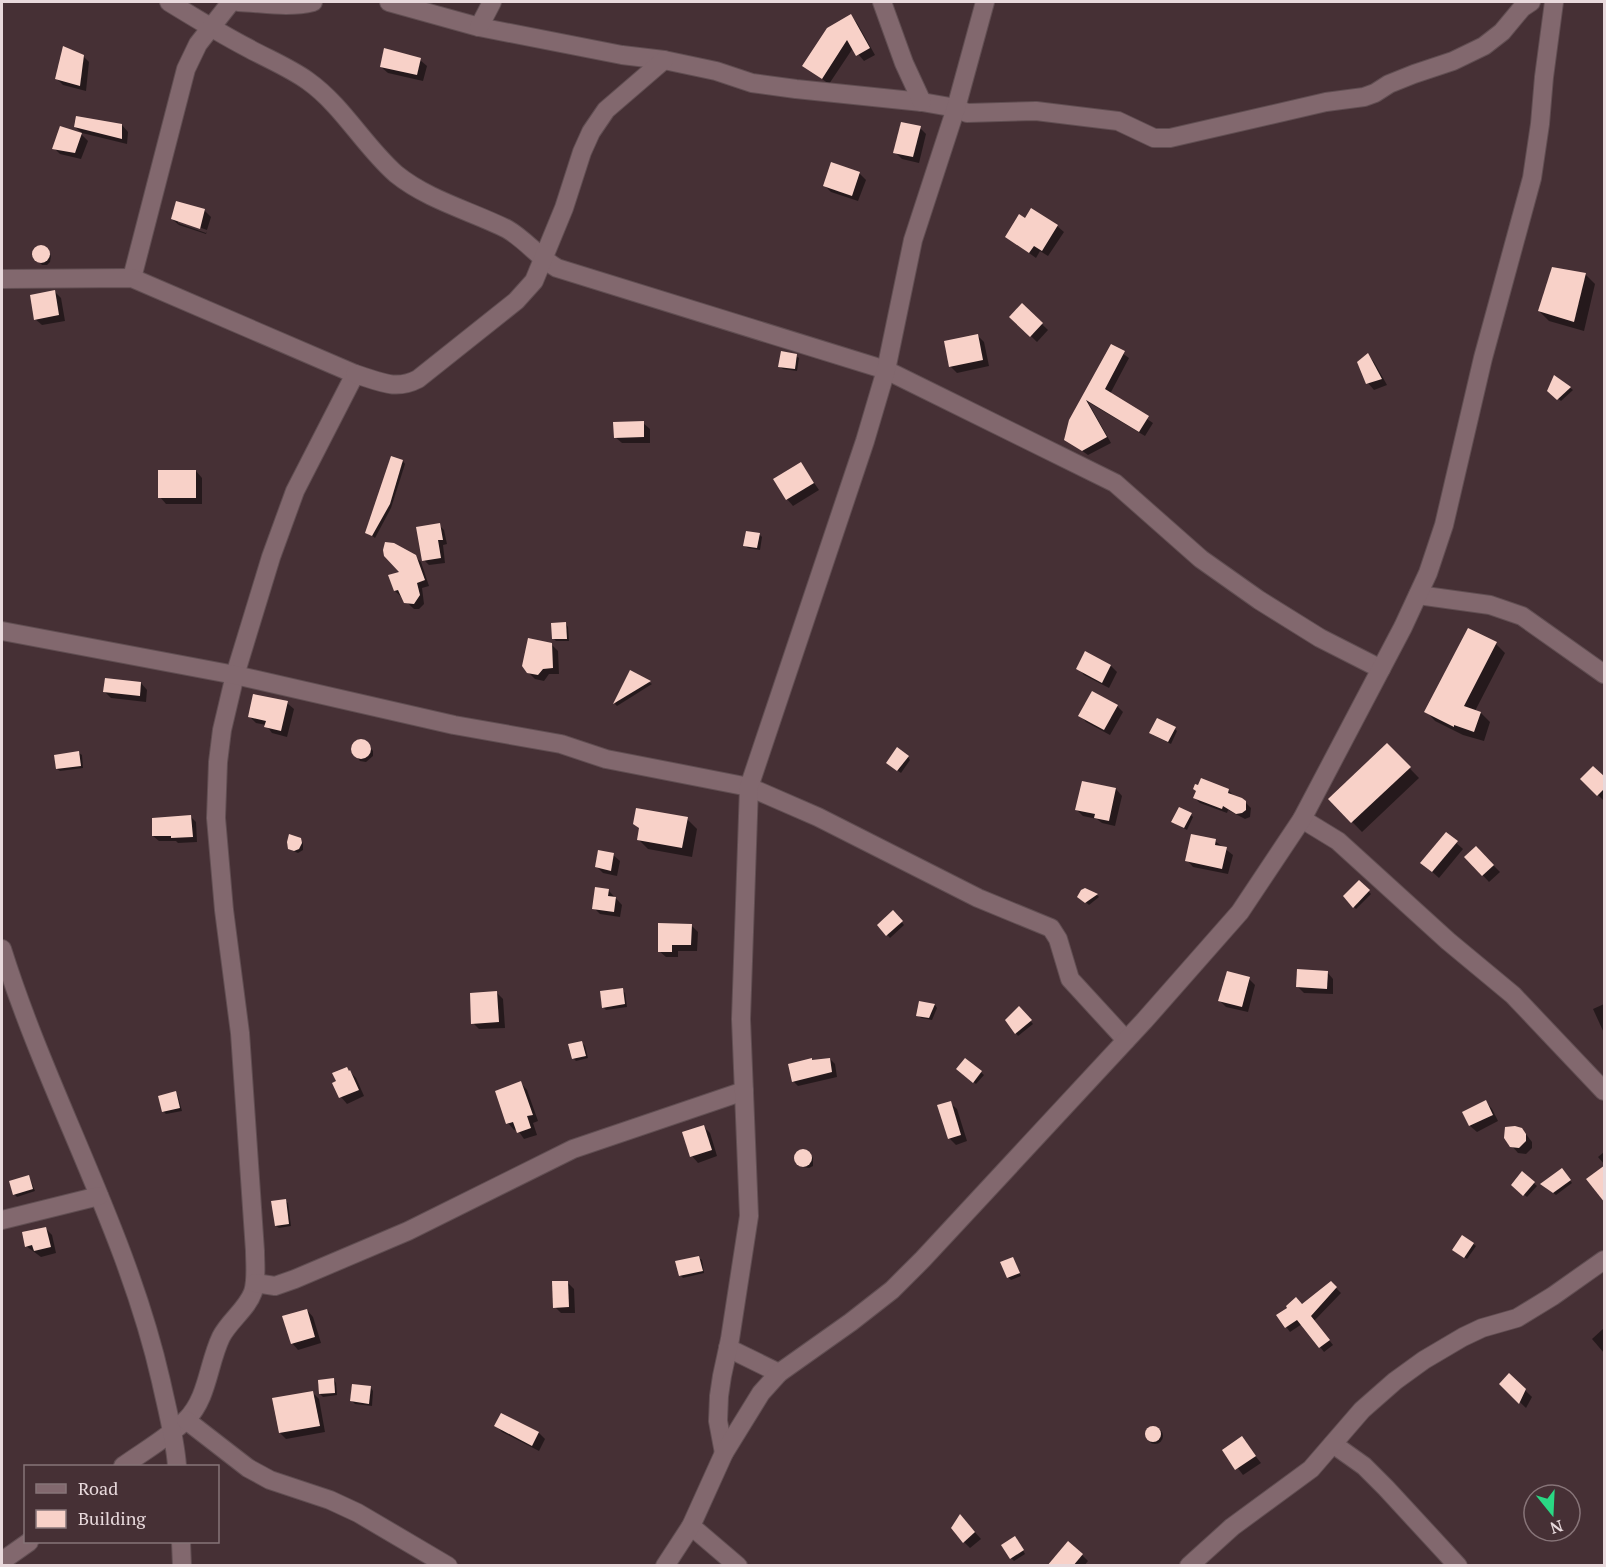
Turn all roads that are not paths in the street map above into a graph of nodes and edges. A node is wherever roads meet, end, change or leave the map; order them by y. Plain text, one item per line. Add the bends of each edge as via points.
1 (169, 2) edge
2 (231, 2) edge
3 (238, 2) edge
4 (313, 2) edge
5 (389, 2) edge
6 (492, 2) edge
7 (882, 2) edge
8 (985, 2) edge
9 (1531, 2) edge
10 (1554, 2) edge
11 (479, 27) junction
12 (210, 28) junction
13 (664, 60) junction
14 (922, 102) junction
15 (956, 108) junction
16 (543, 260) junction
17 (2, 279) edge
18 (132, 279) junction
19 (886, 370) junction
20 (355, 374) junction
21 (1418, 595) junction
22 (2, 631) edge
23 (1381, 669) junction
24 (1605, 674) edge
25 (235, 675) junction
26 (749, 787) junction
27 (1302, 819) junction
28 (2, 949) edge
29 (1126, 1040) junction
30 (744, 1091) junction
31 (1605, 1091) edge
32 (99, 1196) junction
33 (2, 1220) edge
34 (1605, 1260) edge
35 (255, 1283) junction
36 (728, 1348) junction
37 (779, 1373) junction
38 (178, 1426) junction
39 (1333, 1444) junction
40 (724, 1453) junction
41 (126, 1465) edge
42 (177, 1465) edge
43 (691, 1526) junction
44 (28, 1543) edge
45 (181, 1543) edge
46 (2, 1561) edge
47 (182, 1566) edge
48 (448, 1566) edge
49 (665, 1566) edge
50 (738, 1566) edge
51 (1189, 1566) edge
52 (1458, 1566) edge

1 - 12 street
2 - 12 street
3 - 4 street
5 - 11 street
6 - 11 street
7 - 14 street
8 - 15 street
9 - 15 street via 1484,46 1375,93 1170,138 1154,138 1118,121 1036,111 967,113
10 - 21 street via 1532,178 1483,358 1444,525
11 - 13 street
12 - 16 street via 309,81 399,176 507,230 528,243
12 - 18 street via 186,69
13 - 14 street via 752,83
13 - 16 street via 606,111 591,132
14 - 15 street
15 - 19 street via 913,240
16 - 19 street via 570,272
16 - 20 street via 534,281 516,301 418,379 400,386
17 - 18 street
18 - 20 street
19 - 23 street via 1115,483 1201,559 1259,600 1320,638
19 - 26 street
20 - 25 street via 295,491
21 - 23 street
21 - 24 street via 1490,605 1522,616
22 - 25 street
23 - 27 street
25 - 26 street via 561,744 606,759
25 - 35 street via 222,730 216,818 240,1033
26 - 29 street via 1051,928 1070,979
26 - 30 street via 741,1019
27 - 29 street via 1240,912
27 - 31 street via 1338,842 1513,995
28 - 32 street via 25,1017
29 - 37 street via 892,1290
30 - 35 street via 573,1149 399,1235 295,1279 275,1286
30 - 36 street via 748,1216
32 - 33 street
32 - 38 street via 122,1252
34 - 39 street via 1517,1318 1482,1328 1424,1360 1362,1410
35 - 38 street via 253,1293 216,1347 202,1395
36 - 37 street
36 - 40 street via 718,1421
37 - 40 street via 761,1393
38 - 41 street
38 - 42 street
38 - 48 street via 270,1480 349,1509
39 - 51 street via 1311,1469 1232,1527
39 - 52 street via 1364,1466
40 - 43 street
43 - 49 street
43 - 50 street
44 - 46 street
45 - 47 street

